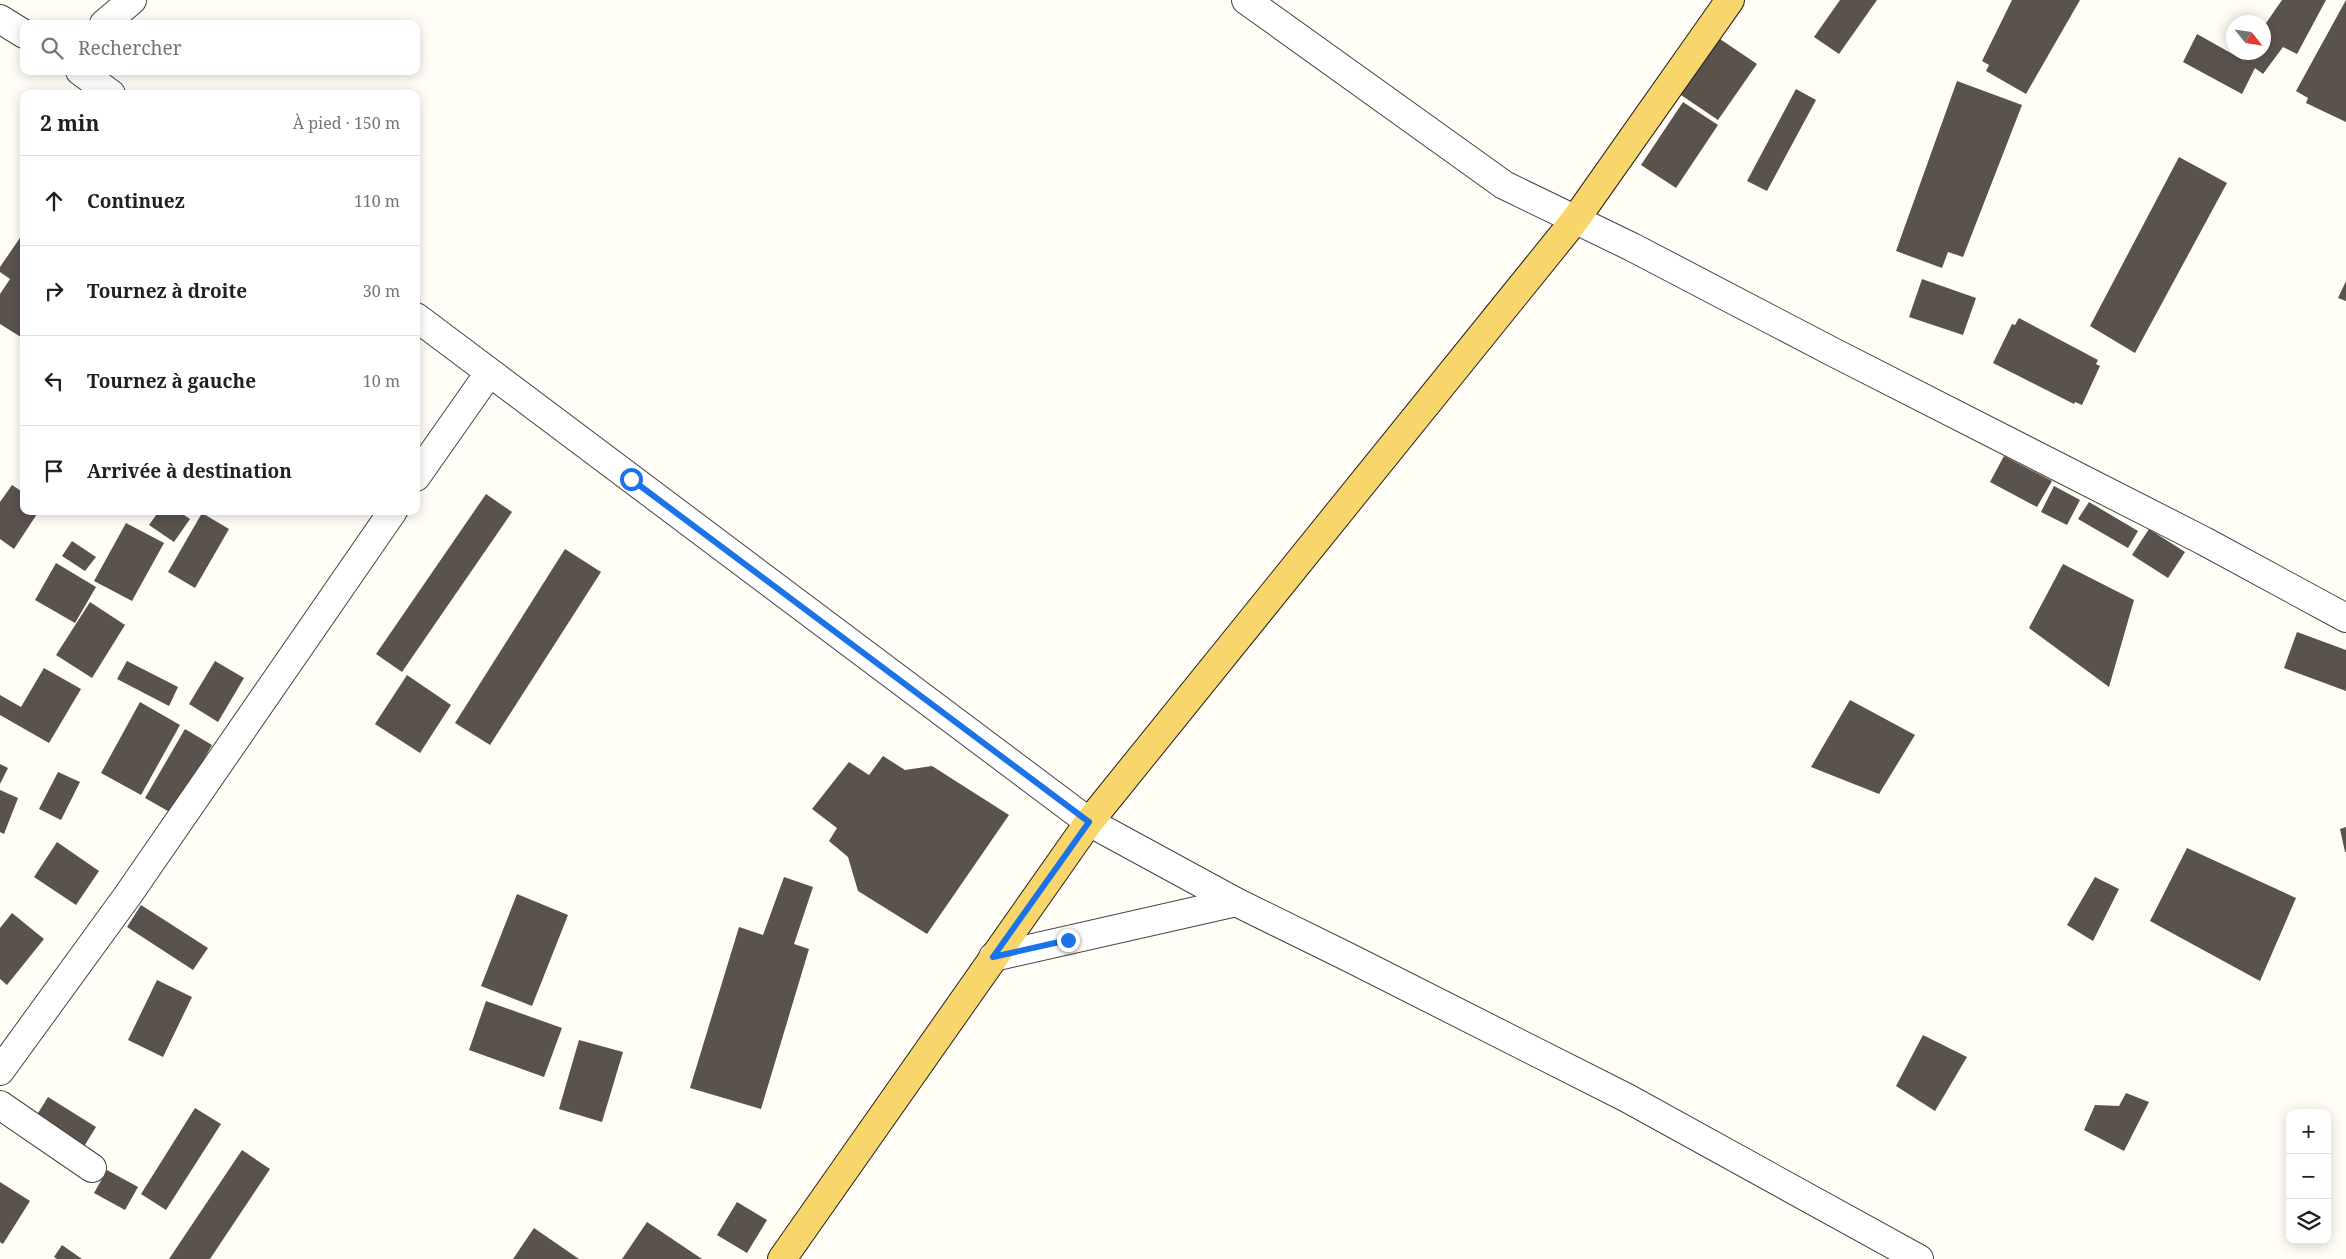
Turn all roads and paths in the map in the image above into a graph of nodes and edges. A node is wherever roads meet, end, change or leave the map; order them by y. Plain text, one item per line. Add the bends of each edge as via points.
1 (132, 0) edge
2 (1246, 0) edge
3 (1730, 0) edge
4 (0, 19) edge
5 (109, 20) edge
6 (20, 32) edge
7 (85, 75) edge
8 (106, 90) edge
9 (1575, 220) junction
10 (420, 320) edge
11 (488, 373) junction
12 (420, 471) edge
13 (390, 515) edge
14 (2346, 618) edge
15 (1089, 822) junction
16 (1236, 902) junction
17 (993, 957) junction
18 (0, 1071) edge
19 (0, 1105) edge
20 (92, 1168) dead end
21 (782, 1259) edge
22 (1919, 1259) edge

1 - 5 street
2 - 9 street via 1504,185
3 - 9 main road
4 - 6 street
7 - 8 street
9 - 14 street via 2204,541
9 - 15 main road
10 - 11 street
11 - 12 street
11 - 15 street
13 - 18 street via 128,896
15 - 16 street
15 - 17 main road
16 - 17 street
16 - 22 street via 1627,1098
17 - 21 main road
19 - 20 street

